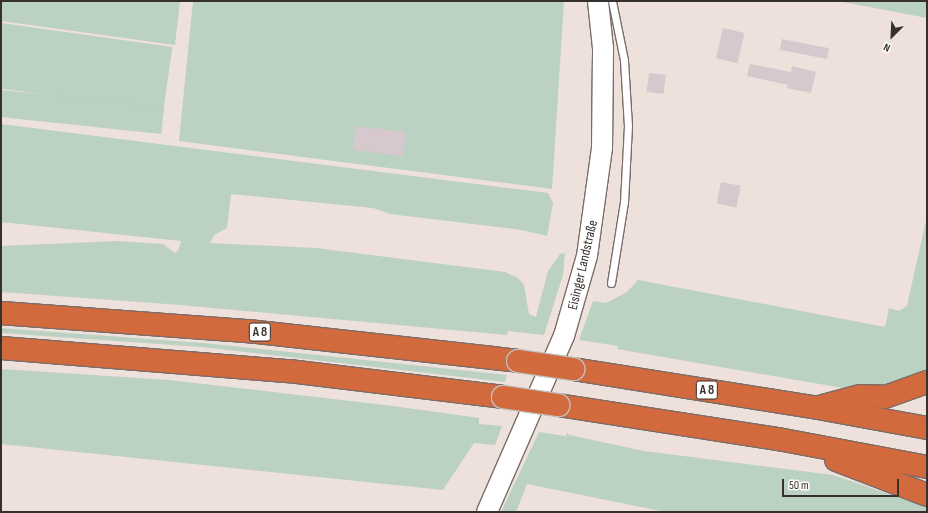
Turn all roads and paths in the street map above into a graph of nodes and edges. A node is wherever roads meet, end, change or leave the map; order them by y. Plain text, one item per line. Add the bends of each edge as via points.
1 (598, 1) edge
2 (612, 1) edge
3 (611, 284) dead end
4 (1, 312) edge
5 (1, 348) edge
6 (927, 382) edge
7 (818, 408) junction
8 (927, 428) edge
9 (778, 439) junction
10 (927, 467) edge
11 (927, 495) edge
12 (487, 512) edge

1 - 12 main road, Eisinger Landstraße via 603,54 602,148 587,256 564,336
2 - 3 lane, Eisinger Landstraße via 624,60 628,132 624,202
4 - 7 highway, A 8, bridge via 240,330 518,361
5 - 9 highway, bridge via 289,371 503,397
6 - 7 highway via 885,397 861,396
7 - 8 highway, A 8
9 - 10 highway
9 - 11 highway

